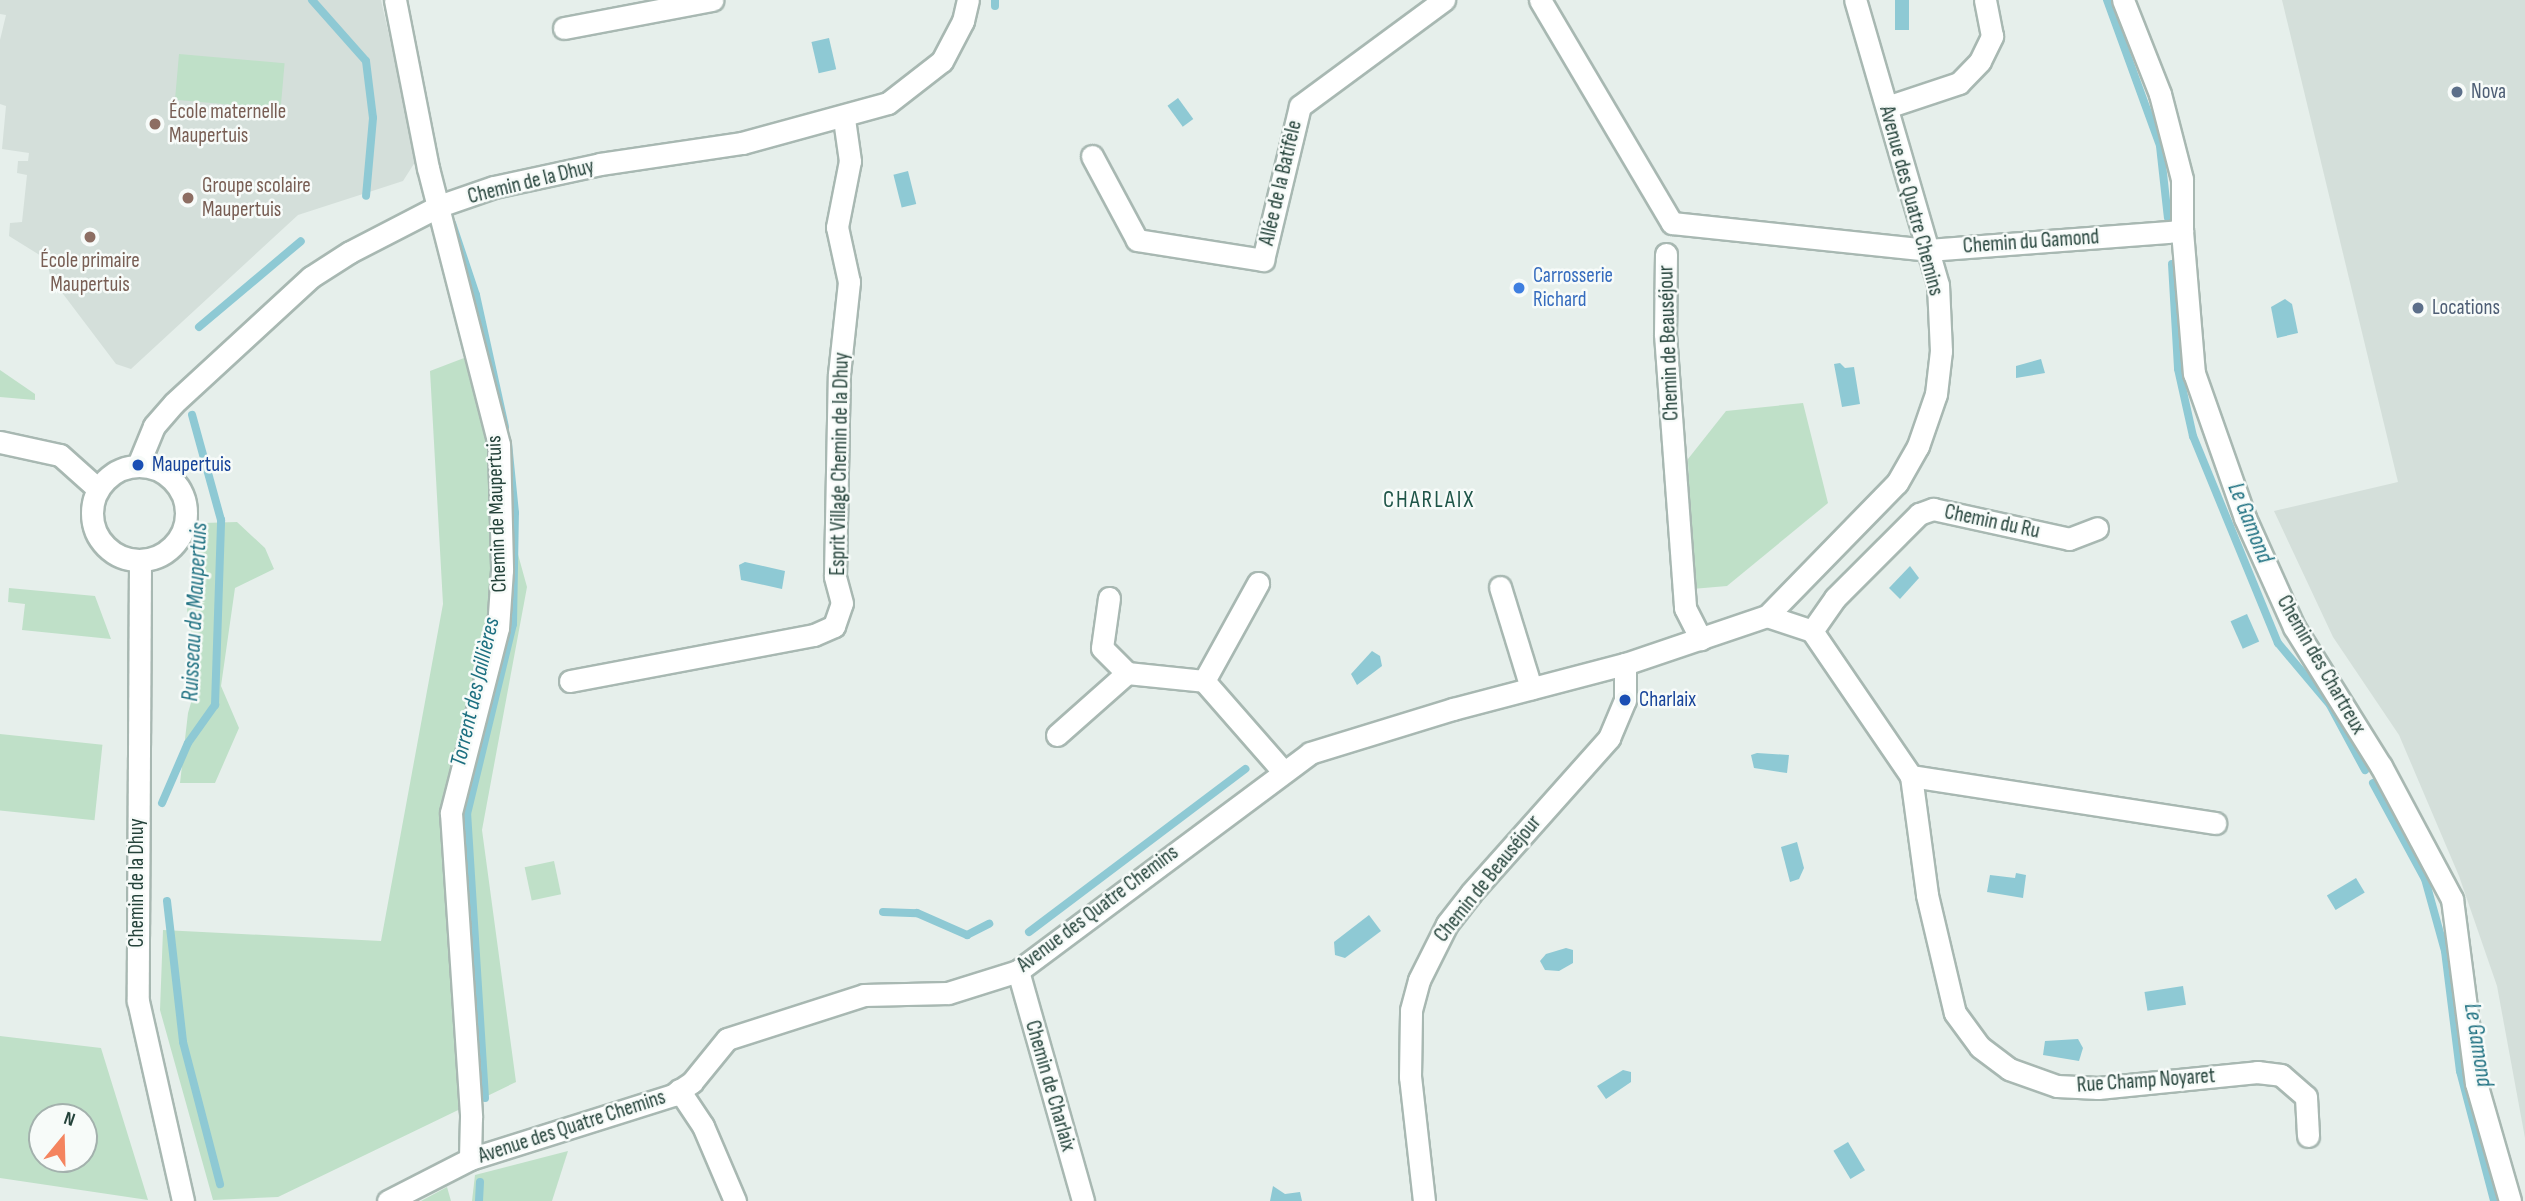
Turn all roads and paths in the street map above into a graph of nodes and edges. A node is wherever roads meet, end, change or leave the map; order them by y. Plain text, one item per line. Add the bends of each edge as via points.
1 (395, 0) edge
2 (712, 0) edge
3 (968, 0) edge
4 (1444, 0) edge
5 (1540, 0) edge
6 (1855, 0) edge
7 (1985, 0) edge
8 (2123, 0) edge
9 (564, 27) dead end
10 (1886, 107) junction
11 (844, 119) junction
12 (1092, 156) dead end
13 (439, 206) junction
14 (2182, 231) junction
15 (1928, 250) junction
16 (1666, 254) dead end
17 (0, 442) edge
18 (138, 465) junction
19 (98, 488) junction
20 (2097, 528) dead end
21 (140, 560) junction
22 (1810, 573) junction
23 (1258, 583) dead end
24 (1500, 587) dead end
25 (1109, 598) dead end
26 (1835, 598) junction
27 (1767, 616) junction
28 (1812, 631) junction
29 (1701, 639) junction
30 (1625, 664) junction
31 (1127, 673) junction
32 (570, 681) dead end
33 (1204, 681) junction
34 (1531, 688) junction
35 (1057, 736) dead end
36 (1282, 770) junction
37 (1912, 776) junction
38 (2215, 823) dead end
39 (1018, 971) junction
40 (679, 1090) junction
41 (2308, 1136) dead end
42 (470, 1159) junction
43 (183, 1201) edge
44 (388, 1201) edge
45 (735, 1201) edge
46 (1083, 1201) edge
47 (1424, 1201) edge
48 (2510, 1201) edge

1 - 13 street, Chemin de Maupertuis
2 - 9 street
3 - 11 street, Chemin de la Dhuy via 963,21 942,61 888,103
4 - 12 street, Allée de la Batifèle via 1300,106 1263,260 1137,240
5 - 15 street, Chemin du Gamond via 1672,223
6 - 10 street, Avenue des Quatre Chemins
7 - 10 street via 1992,36 1980,61 1959,83
8 - 14 street, Chemin des Chartreux via 2160,94 2176,155 2182,179
10 - 15 street, Avenue des Quatre Chemins
11 - 13 street, Chemin de la Dhuy via 742,143 587,167 494,187
11 - 32 street, Esprit Village Chemin de la Dhuy via 850,160 837,227 849,282 839,374 835,576 842,603 834,626 814,635
13 - 18 street, Chemin de la Dhuy via 311,277 174,403 154,426
13 - 42 street, Chemin de Maupertuis via 499,444 502,570 498,628 451,813
14 - 15 street, Chemin du Gamond
14 - 48 street, Chemin des Chartreux via 2193,373 2245,517 2294,626 2381,766 2452,899 2476,1083
15 - 22 street, Avenue des Quatre Chemins via 1938,285 1941,351 1936,394 1918,446 1897,482
16 - 29 street, Chemin de Beauséjour via 1665,334 1685,608
17 - 19 street via 60,455
18 - 19 street via 119,468
18 - 21 street via 162,472 175,482 187,515 172,547
19 - 21 street via 92,504 98,537 124,558
20 - 26 street, Chemin du Ru via 2069,539 1933,509 1919,514
21 - 43 street, Chemin de la Dhuy via 138,1001
22 - 26 street
22 - 27 street, Avenue des Quatre Chemins
23 - 33 street
24 - 34 street
25 - 31 street via 1102,648
26 - 28 street, Chemin du Ru
27 - 28 street
27 - 29 street, Avenue des Quatre Chemins
28 - 37 street, Rue Champ Noyaret
29 - 30 street, Avenue des Quatre Chemins
30 - 34 street, Avenue des Quatre Chemins
30 - 47 street, Chemin de Beauséjour via 1625,700 1609,738 1471,892 1429,954 1419,980 1411,1010 1410,1077
31 - 33 street
31 - 35 street
33 - 36 street
34 - 36 street, Avenue des Quatre Chemins via 1310,752
36 - 39 street, Avenue des Quatre Chemins
37 - 38 street
37 - 41 street, Rue Champ Noyaret via 1927,895 1955,1013 1980,1047 2009,1069 2057,1086 2098,1087 2257,1072 2281,1075 2305,1097
39 - 40 street, Avenue des Quatre Chemins via 948,993 864,995 727,1039 692,1082
39 - 46 street, Chemin de Charlaix
40 - 42 street, Avenue des Quatre Chemins
40 - 45 street via 703,1126
42 - 44 street, Avenue des Quatre Chemins

